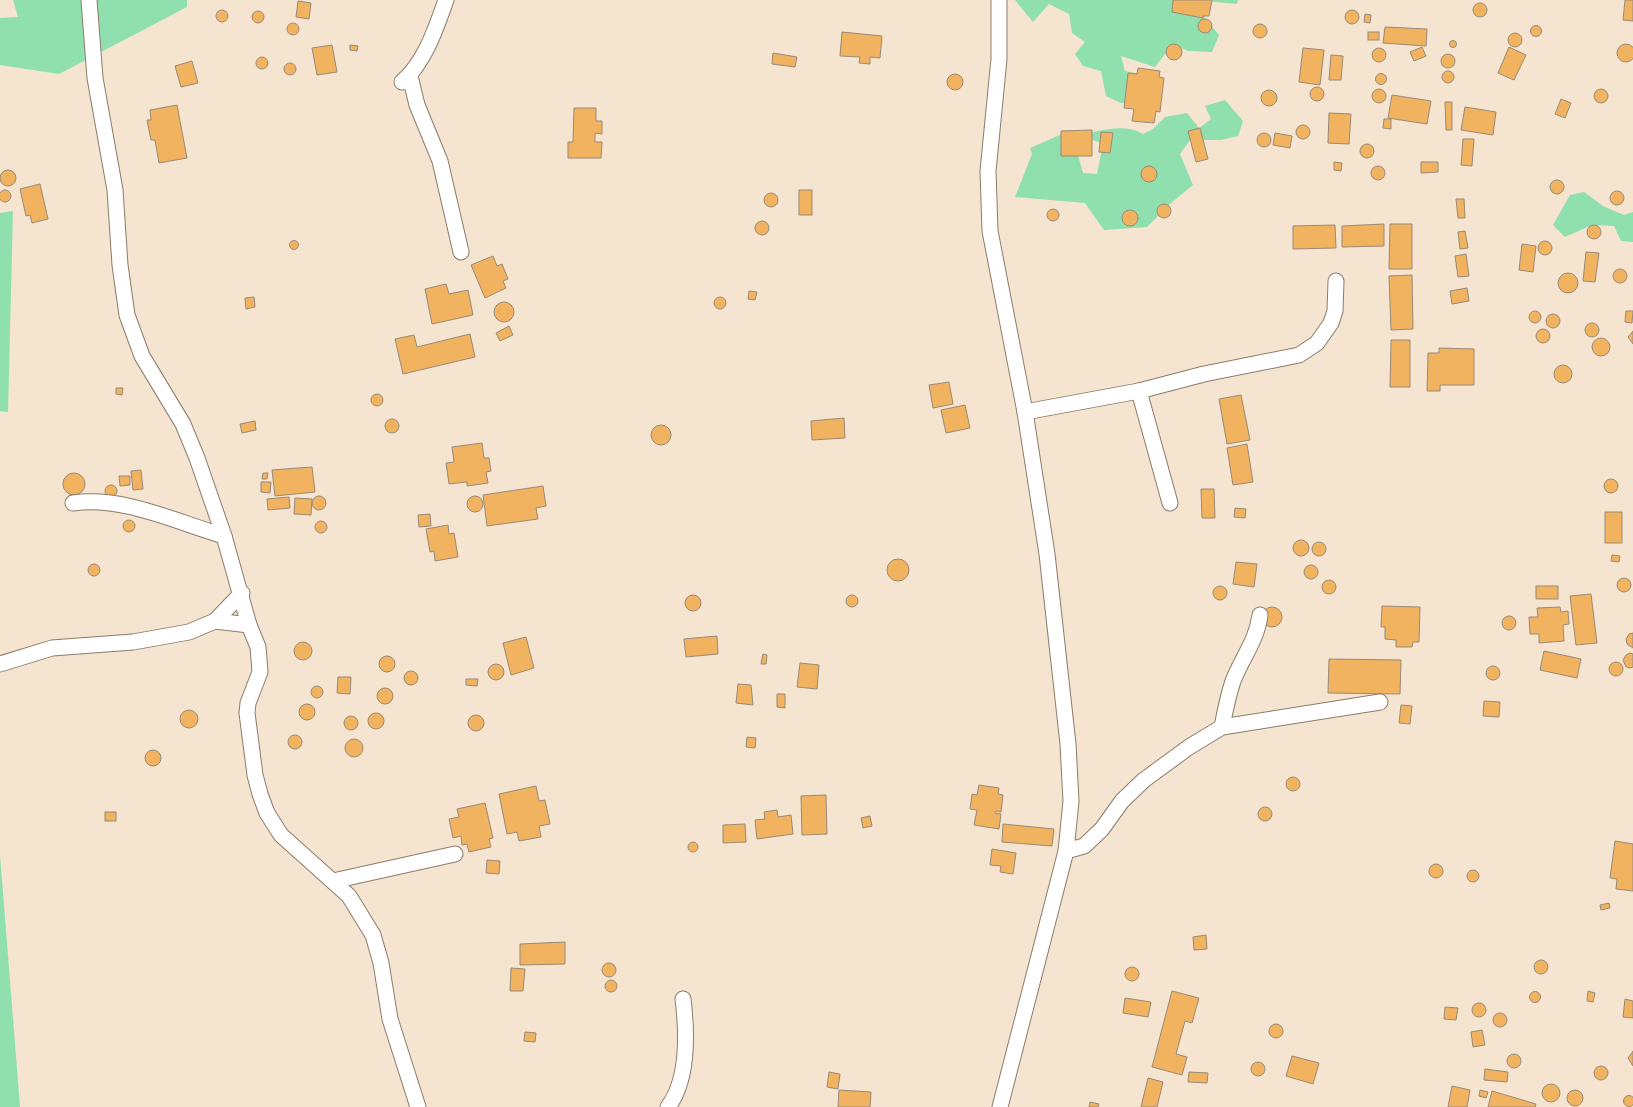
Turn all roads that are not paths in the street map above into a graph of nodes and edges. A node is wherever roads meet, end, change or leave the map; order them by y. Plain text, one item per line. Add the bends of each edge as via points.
1 (89, 0) edge
2 (446, 0) edge
3 (999, 0) edge
4 (461, 252) dead end
5 (1336, 281) dead end
6 (1139, 391) junction
7 (1025, 412) junction
8 (73, 503) dead end
9 (1170, 503) dead end
10 (224, 536) junction
11 (242, 593) junction
12 (1260, 615) dead end
13 (215, 621) junction
14 (249, 625) junction
15 (0, 664) edge
16 (1380, 702) dead end
17 (1222, 727) junction
18 (1066, 851) junction
19 (456, 854) dead end
20 (333, 881) junction
21 (683, 999) dead end
22 (418, 1107) edge
23 (668, 1107) edge
24 (1000, 1107) edge

1 - 10 street via 92,50 115,190 120,265 130,328 142,356 183,424
2 - 4 street via 428,46 405,79 440,161
3 - 7 street via 999,60 987,196 993,254
5 - 6 street via 1335,311 1331,323 1317,343 1299,355
6 - 7 street
6 - 9 street
7 - 18 street via 1047,554 1068,744 1071,801
8 - 10 street via 120,504
10 - 11 street
11 - 13 street
11 - 14 street
12 - 17 street via 1253,640 1234,680
13 - 14 street
13 - 15 street via 178,635 102,646 52,648
14 - 20 street via 258,647 260,663 247,713 260,794 267,814 281,835
16 - 17 street
17 - 18 street via 1144,780 1084,846
18 - 24 street
19 - 20 street
20 - 22 street via 349,896 373,934 382,963 390,1019
21 - 23 street via 685,1036 681,1074

